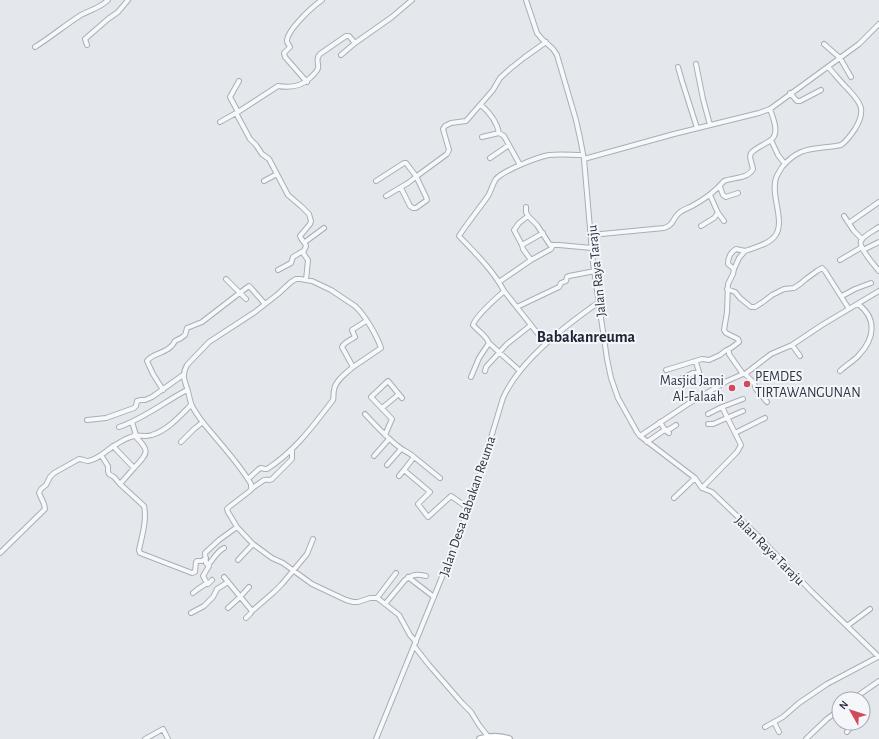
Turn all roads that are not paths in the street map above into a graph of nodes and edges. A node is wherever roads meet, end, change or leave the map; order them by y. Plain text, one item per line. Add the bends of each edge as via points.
1 (108, 0) edge
2 (128, 0) edge
3 (322, 0) edge
4 (412, 0) edge
5 (526, 0) edge
6 (879, 24) edge
7 (546, 42) junction
8 (355, 43) junction
9 (824, 44) dead end
10 (87, 45) dead end
11 (35, 48) dead end
12 (341, 55) dead end
13 (840, 58) junction
14 (696, 64) dead end
15 (678, 66) dead end
16 (828, 67) junction
17 (851, 77) dead end
18 (239, 81) dead end
19 (307, 82) junction
20 (821, 90) dead end
21 (790, 93) junction
22 (481, 105) junction
23 (770, 109) junction
24 (237, 113) junction
25 (220, 122) dead end
26 (710, 125) junction
27 (697, 128) junction
28 (499, 133) junction
29 (482, 137) dead end
30 (771, 140) junction
31 (509, 145) junction
32 (583, 157) junction
33 (490, 158) dead end
34 (785, 164) junction
35 (520, 165) junction
36 (277, 174) junction
37 (416, 176) junction
38 (264, 181) dead end
39 (376, 181) dead end
40 (720, 187) junction
41 (400, 188) junction
42 (738, 193) dead end
43 (710, 195) junction
44 (386, 196) dead end
45 (879, 202) edge
46 (526, 207) dead end
47 (718, 213) junction
48 (528, 216) junction
49 (844, 216) dead end
50 (724, 221) dead end
51 (849, 223) junction
52 (701, 226) dead end
53 (879, 227) edge
54 (324, 228) dead end
55 (543, 233) junction
56 (591, 235) junction
57 (862, 239) junction
58 (305, 242) junction
59 (879, 242) edge
60 (522, 245) junction
61 (553, 245) junction
62 (592, 248) junction
63 (862, 248) junction
64 (303, 251) junction
65 (746, 251) junction
66 (531, 260) junction
67 (840, 260) dead end
68 (734, 269) junction
69 (278, 270) dead end
70 (595, 271) junction
71 (879, 271) edge
72 (226, 279) dead end
73 (306, 280) junction
74 (499, 282) junction
75 (871, 283) dead end
76 (727, 289) junction
77 (504, 291) junction
78 (879, 291) edge
79 (240, 293) junction
80 (842, 296) junction
81 (246, 299) dead end
82 (599, 302) junction
83 (265, 304) junction
84 (858, 304) junction
85 (517, 307) junction
86 (849, 309) junction
87 (366, 321) junction
88 (531, 325) junction
89 (489, 343) junction
90 (546, 344) junction
91 (792, 345) junction
92 (729, 349) junction
93 (500, 352) junction
94 (800, 356) dead end
95 (696, 362) junction
96 (353, 367) junction
97 (666, 370) dead end
98 (484, 371) dead end
99 (520, 371) junction
100 (840, 371) dead end
101 (744, 374) junction
102 (183, 375) junction
103 (471, 377) dead end
104 (680, 379) dead end
105 (163, 390) junction
106 (188, 390) junction
107 (399, 394) junction
108 (402, 398) dead end
109 (743, 399) dead end
110 (767, 402) dead end
111 (191, 405) junction
112 (722, 407) junction
113 (382, 408) junction
114 (743, 411) dead end
115 (364, 414) dead end
116 (708, 414) dead end
117 (727, 417) junction
118 (765, 418) dead end
119 (87, 420) dead end
120 (132, 422) junction
121 (203, 422) junction
122 (660, 422) junction
123 (708, 424) dead end
124 (676, 425) dead end
125 (119, 427) dead end
126 (667, 432) junction
127 (735, 434) junction
128 (135, 435) junction
129 (385, 435) junction
130 (640, 436) junction
131 (389, 439) junction
132 (181, 442) dead end
133 (647, 442) junction
134 (113, 446) junction
135 (401, 449) junction
136 (292, 450) junction
137 (101, 455) junction
138 (374, 456) dead end
139 (414, 457) junction
140 (387, 465) dead end
141 (134, 468) junction
142 (404, 470) junction
143 (398, 476) dead end
144 (440, 478) dead end
145 (695, 478) junction
146 (248, 479) junction
147 (120, 484) junction
148 (702, 488) junction
149 (250, 490) junction
150 (674, 498) dead end
151 (468, 508) junction
152 (238, 527) junction
153 (313, 539) dead end
154 (253, 544) junction
155 (224, 548) dead end
156 (0, 553) edge
157 (206, 558) junction
158 (238, 560) dead end
159 (208, 565) junction
160 (293, 571) junction
161 (396, 573) dead end
162 (426, 576) dead end
163 (224, 577) dead end
164 (408, 577) junction
165 (212, 580) dead end
166 (228, 582) junction
167 (207, 583) junction
168 (249, 587) dead end
169 (194, 593) dead end
170 (240, 597) junction
171 (434, 597) junction
172 (377, 598) junction
173 (385, 604) junction
174 (228, 608) dead end
175 (870, 609) dead end
176 (252, 610) junction
177 (191, 613) dead end
178 (246, 618) dead end
179 (847, 626) junction
180 (415, 644) junction
181 (879, 657) edge
182 (879, 681) edge
183 (865, 691) edge
184 (831, 716) edge
185 (774, 722) junction
186 (764, 726) dead end
187 (779, 732) dead end
188 (148, 738) edge
189 (490, 738) edge
190 (168, 739) edge
191 (376, 739) edge
192 (480, 739) edge
193 (508, 739) edge
194 (806, 739) edge

1 - 11 street
2 - 10 street via 118,12 85,39
3 - 19 street via 289,34 287,42 290,47 284,53
4 - 8 street
5 - 7 street, Jalan Raya Taraju via 537,33
6 - 13 street via 862,42
7 - 22 street via 500,78
7 - 32 street, Jalan Raya Taraju via 557,55
8 - 12 street
8 - 19 street via 346,36 320,54 317,57 317,70
9 - 13 street
13 - 16 street
13 - 17 street
14 - 26 street
15 - 27 street
16 - 21 street
16 - 34 street via 860,103 861,114 858,123 849,138 841,145 803,151
18 - 24 street via 230,97
19 - 24 street via 286,88 278,86
20 - 21 street via 800,101
21 - 23 street
22 - 28 street via 497,125
22 - 37 street via 466,121 445,126 449,152
23 - 26 street
23 - 30 street via 775,128 775,135
24 - 25 street
24 - 36 street via 250,139 269,159
26 - 27 street
27 - 32 street
28 - 29 street
28 - 31 street
30 - 34 street
30 - 40 street via 751,153 754,168 752,172 743,177 726,180
31 - 33 street
31 - 35 street
32 - 35 street via 550,155
32 - 56 street, Jalan Raya Taraju
34 - 65 street via 776,179 777,232 770,241
35 - 74 street via 495,180 494,186 459,236
36 - 38 street
36 - 58 street via 288,196 311,218 310,224 300,235
37 - 39 street via 405,163
37 - 41 street
37 - 41 street via 427,199 416,208 410,206
40 - 42 street via 723,195
40 - 43 street
41 - 44 street
43 - 47 street
43 - 56 street via 678,214 668,227
45 - 51 street
46 - 48 street
47 - 50 street
47 - 52 street
48 - 55 street
48 - 60 street via 514,230
49 - 51 street
51 - 57 street
53 - 57 street
54 - 58 street
55 - 60 street
55 - 61 street via 548,243
56 - 62 street, Jalan Raya Taraju
57 - 63 street
58 - 64 street
59 - 63 street
60 - 66 street
61 - 62 street
61 - 66 street via 551,249
62 - 70 street, Jalan Raya Taraju
63 - 67 street
63 - 71 street
64 - 69 street via 293,257 291,263
64 - 73 street via 308,260
65 - 68 street
65 - 68 street via 736,249 730,256 728,264
66 - 74 street
68 - 76 street
70 - 82 street, Jalan Raya Taraju
70 - 85 street via 569,276 559,287
72 - 79 street
73 - 83 street via 294,280
73 - 87 street via 331,290 355,306
74 - 77 street
75 - 80 street
76 - 80 street via 735,292 751,307 755,307 772,295 794,288 822,268
76 - 92 street via 724,331 739,340
77 - 85 street
77 - 89 street via 473,323
78 - 84 street
79 - 81 street
79 - 83 street via 249,286
79 - 105 street via 202,322 187,328 185,335 169,348 148,359 153,374
80 - 86 street
82 - 90 street, Jalan Desa Babakan Reuma
82 - 130 street, Jalan Raya Taraju via 612,383
83 - 102 street via 209,342 187,365
84 - 86 street
84 - 100 street via 870,318 871,333 859,355
85 - 88 street
86 - 91 street
87 - 96 street via 352,330 355,337 342,347
87 - 96 street via 381,348
88 - 90 street
88 - 93 street
89 - 93 street
89 - 103 street
90 - 99 street, Jalan Desa Babakan Reuma
91 - 94 street
91 - 101 street via 772,354
92 - 95 street via 709,360
92 - 101 street via 729,354
93 - 98 street
93 - 99 street
95 - 97 street
95 - 104 street via 699,372
96 - 136 street via 338,381 333,400
99 - 151 street, Jalan Desa Babakan Reuma via 503,398
101 - 110 street via 754,383
101 - 122 street via 727,381
102 - 105 street
102 - 106 street
105 - 119 street via 136,402 134,408 106,418
106 - 111 street
106 - 120 street
107 - 108 street
107 - 113 street
107 - 113 street via 388,381 371,397
109 - 112 street
111 - 121 street
111 - 128 street via 161,431 152,435
112 - 116 street
112 - 117 street
113 - 129 street via 392,419
114 - 117 street
115 - 129 street
117 - 123 street
117 - 127 street
118 - 127 street
120 - 125 street
120 - 128 street
121 - 132 street
121 - 146 street
122 - 126 street
122 - 130 street
124 - 126 street
126 - 133 street via 656,435
127 - 148 street via 741,445 737,452
128 - 134 street
128 - 141 street via 144,445 146,453
129 - 131 street
130 - 133 street, Jalan Raya Taraju
131 - 135 street
131 - 138 street
133 - 145 street, Jalan Raya Taraju
134 - 137 street
134 - 141 street
135 - 139 street
135 - 140 street
136 - 146 street via 267,469 261,468
136 - 149 street via 292,459 287,465 272,479 264,480
137 - 147 street via 108,466 108,471
137 - 156 street via 88,461 81,459 52,474 39,493 45,509
139 - 142 street
139 - 144 street
141 - 147 street
142 - 143 street
142 - 151 street via 430,492 418,504 428,517 451,496
145 - 148 street, Jalan Raya Taraju
145 - 150 street
146 - 149 street via 251,484
147 - 157 street via 145,507 140,553 192,573 195,572 196,562
148 - 179 street, Jalan Raya Taraju via 712,492
149 - 152 street via 227,509
151 - 171 street, Jalan Desa Babakan Reuma
152 - 154 street
152 - 157 street via 211,547 204,555
153 - 160 street via 307,554
154 - 158 street
154 - 160 street
155 - 159 street via 216,553
157 - 159 street
159 - 167 street via 203,576
160 - 172 street via 312,584 346,600 358,602
160 - 176 street via 274,592
161 - 172 street
162 - 164 street via 414,574
163 - 166 street
164 - 171 street
164 - 173 street
165 - 167 street
166 - 170 street
166 - 177 street via 217,589 204,606
167 - 169 street
168 - 170 street
170 - 174 street
170 - 176 street
171 - 180 street, Jalan Desa Babakan Reuma
172 - 173 street
173 - 180 street via 399,616
175 - 179 street
176 - 178 street
179 - 181 street, Jalan Raya Taraju
180 - 189 street via 429,665
180 - 191 street, Jalan Desa Babakan Reuma
181 - 185 street via 827,684
182 - 183 street
184 - 194 street
185 - 186 street
185 - 187 street
188 - 190 street via 163,729
189 - 192 main road
189 - 193 main road via 496,736

